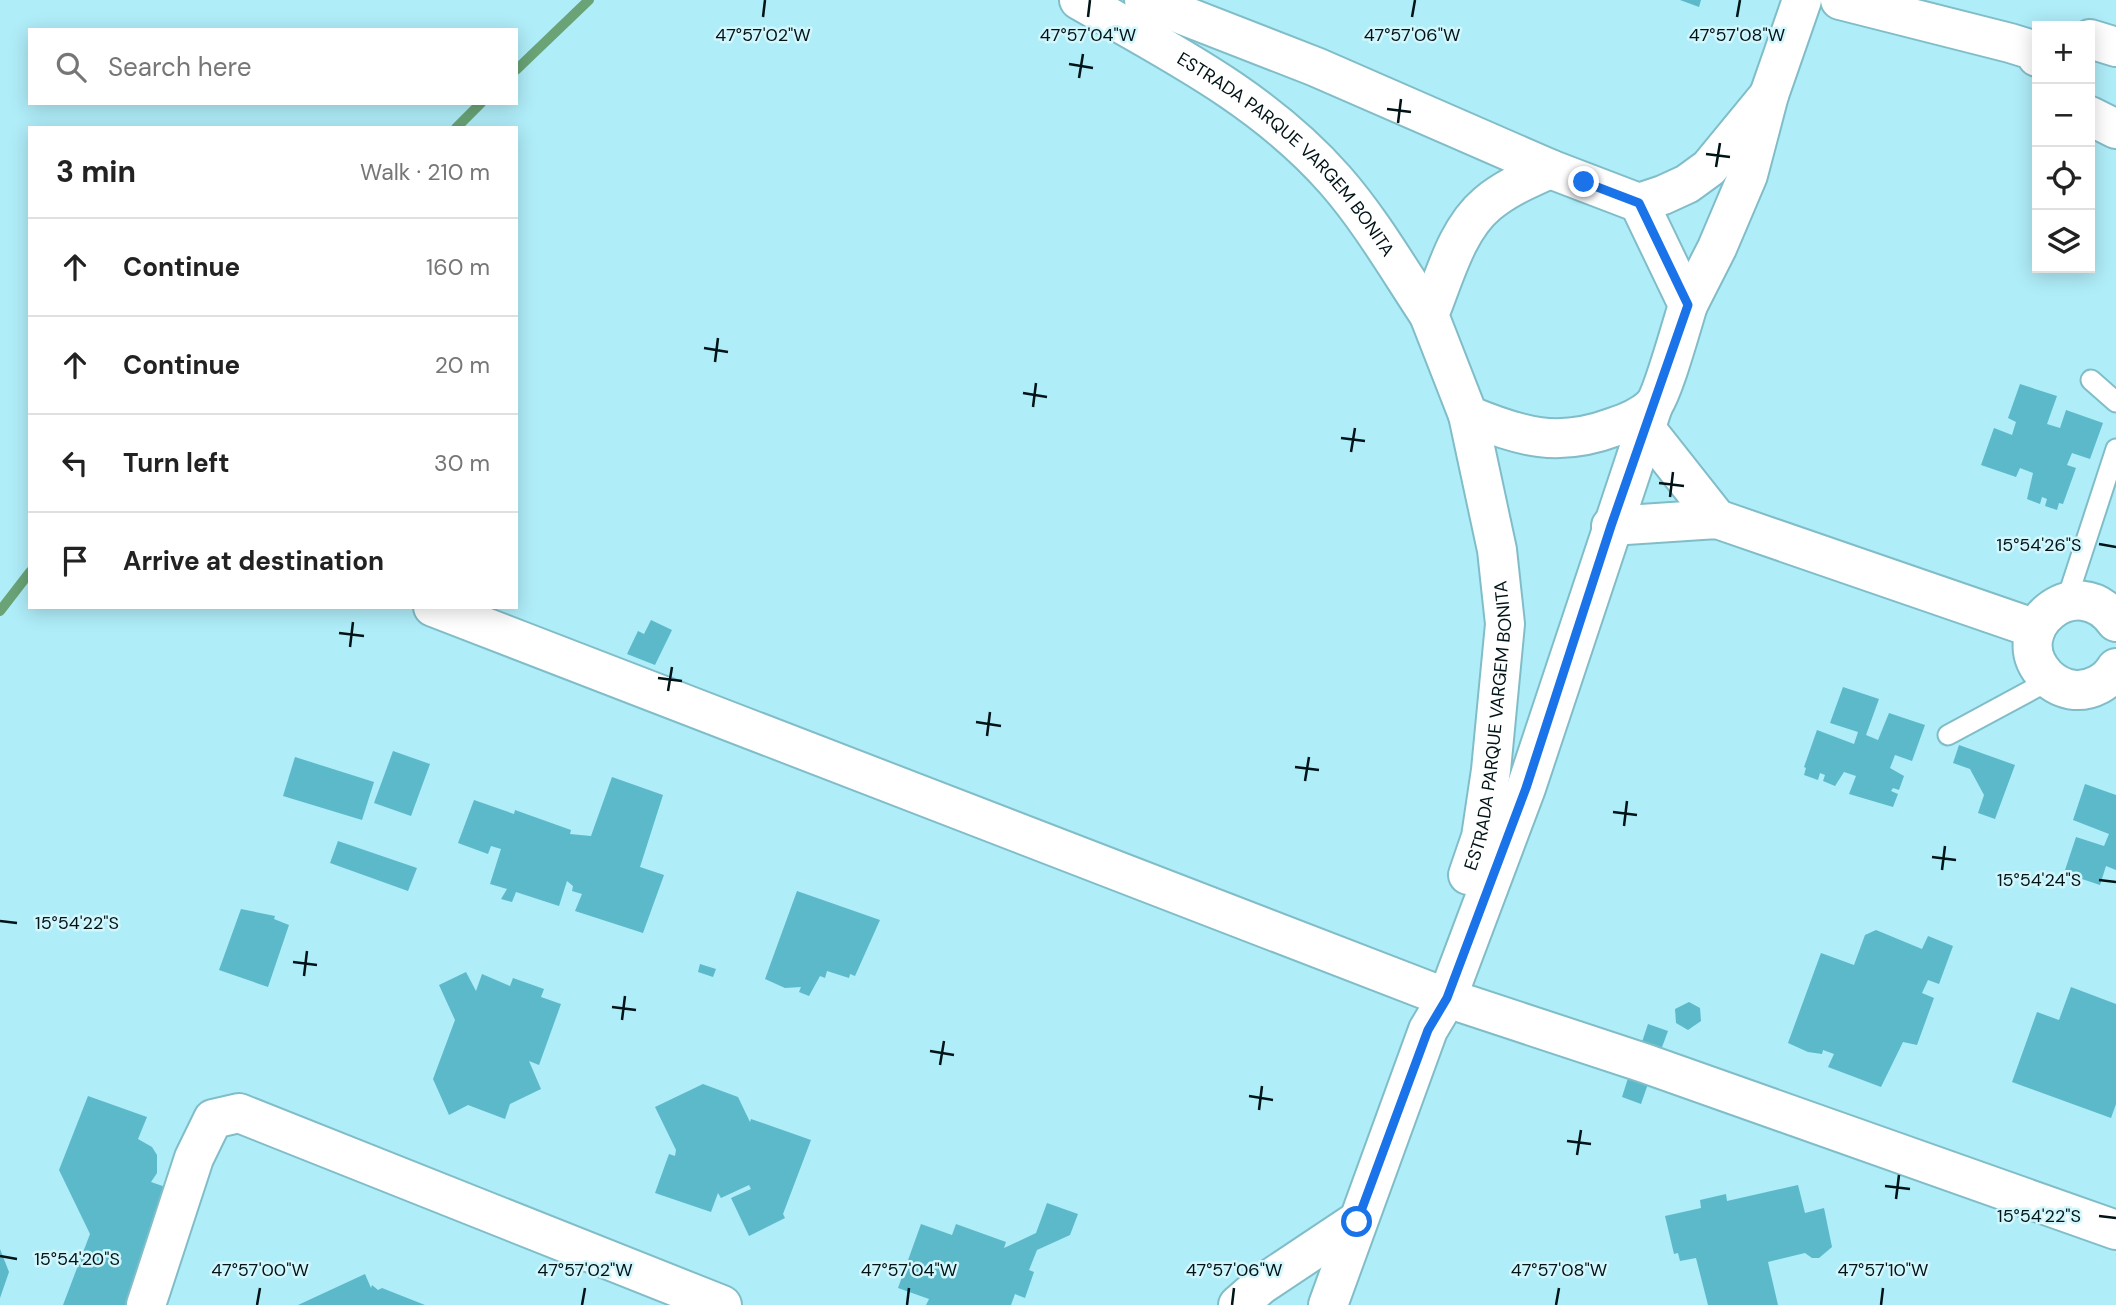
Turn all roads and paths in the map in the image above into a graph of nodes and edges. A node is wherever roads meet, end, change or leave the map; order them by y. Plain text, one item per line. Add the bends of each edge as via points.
1 (1079, 0) edge
2 (1144, 0) edge
3 (1802, 0) edge
4 (1840, 0) edge
5 (2095, 41) edge
6 (2116, 47) edge
7 (2032, 52) edge
8 (1769, 95) junction
9 (2095, 118) edge
10 (2116, 129) edge
11 (1550, 169) junction
12 (1639, 203) junction
13 (1688, 305) junction
14 (1429, 315) junction
15 (2091, 380) dead end
16 (2116, 402) edge
17 (1468, 415) junction
18 (1650, 417) junction
19 (2116, 449) edge
20 (1717, 519) junction
21 (1611, 526) junction
22 (2066, 602) junction
23 (438, 609) edge
24 (2116, 622) edge
25 (2036, 629) junction
26 (2116, 668) edge
27 (2050, 680) junction
28 (1948, 735) dead end
29 (1437, 993) junction
30 (1357, 1222) junction
31 (2116, 1230) edge
32 (146, 1305) edge
33 (722, 1305) edge
34 (1238, 1305) edge
35 (1328, 1305) edge

1 - 14 street, ESTRADA PARQUE VARGEM BONITA via 1226,84 1279,127 1334,179
2 - 11 street via 1316,67
3 - 8 street, ESTRADA PARQUE VARGEM BONITA
4 - 7 street
5 - 6 street
8 - 12 street via 1709,168 1687,184
8 - 13 street, ESTRADA PARQUE VARGEM BONITA via 1748,175
9 - 10 street
11 - 12 street
11 - 14 street via 1510,188 1479,213 1466,229
12 - 13 street
13 - 18 street, ESTRADA PARQUE VARGEM BONITA
14 - 17 street, ESTRADA PARQUE VARGEM BONITA
15 - 16 lane
17 - 18 street via 1514,434 1549,440 1587,437
17 - 29 street, ESTRADA PARQUE VARGEM BONITA via 1497,550 1504,624 1481,837
18 - 20 street
18 - 21 street, ESTRADA PARQUE VARGEM BONITA
19 - 22 lane
20 - 21 street
20 - 25 street
21 - 29 street, ESTRADA PARQUE VARGEM BONITA via 1526,788
22 - 24 street via 2094,603
22 - 25 street via 2043,617
23 - 29 street
25 - 27 street via 2034,656
26 - 27 street via 2102,683 2089,688 2076,690
27 - 28 lane
29 - 30 street, ESTRADA PARQUE VARGEM BONITA via 1428,1030
29 - 31 street
30 - 34 street
30 - 35 street, ESTRADA PARQUE VARGEM BONITA
32 - 33 street via 194,1158 213,1119 239,1113

